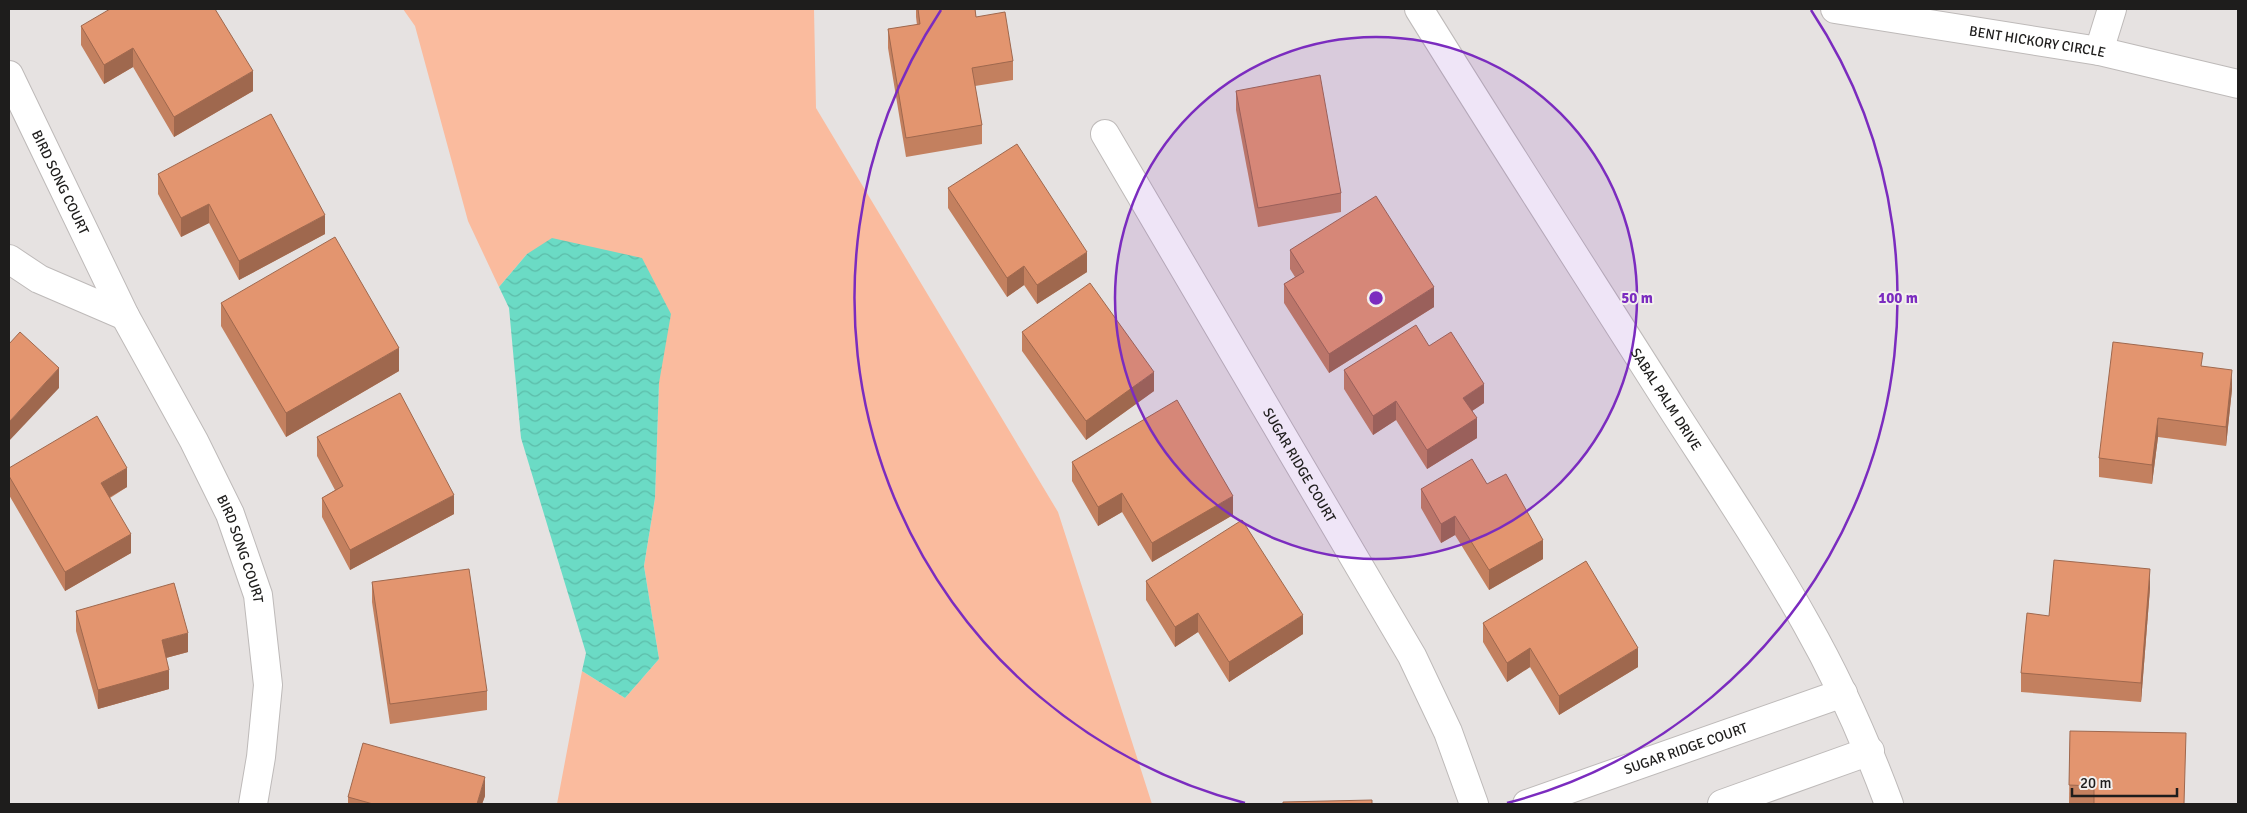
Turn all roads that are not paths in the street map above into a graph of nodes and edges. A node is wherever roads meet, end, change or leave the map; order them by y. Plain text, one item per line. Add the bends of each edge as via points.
1 (1419, 9) edge
2 (1835, 9) edge
3 (2112, 9) edge
4 (2099, 51) junction
5 (9, 75) edge
6 (2238, 84) edge
7 (1105, 134) dead end
8 (9, 259) edge
9 (125, 316) junction
10 (1843, 693) junction
11 (1870, 751) junction
12 (252, 804) edge
13 (1474, 804) edge
14 (1527, 804) edge
15 (1722, 804) edge
16 (1889, 804) edge

1 - 10 street, SABAL PALM DRIVE via 1759,545 1806,622
2 - 4 street, BENT HICKORY CIRCLE
3 - 4 street
4 - 6 street, BENT HICKORY CIRCLE
5 - 9 street, BIRD SONG COURT
7 - 13 street, SUGAR RIDGE COURT via 1412,656 1448,732
8 - 9 street via 39,279
9 - 12 street, BIRD SONG COURT via 230,514 258,595 268,685 261,757
10 - 11 street, SABAL PALM DRIVE
10 - 14 street, SUGAR RIDGE COURT
11 - 15 street
11 - 16 street, SABAL PALM DRIVE

